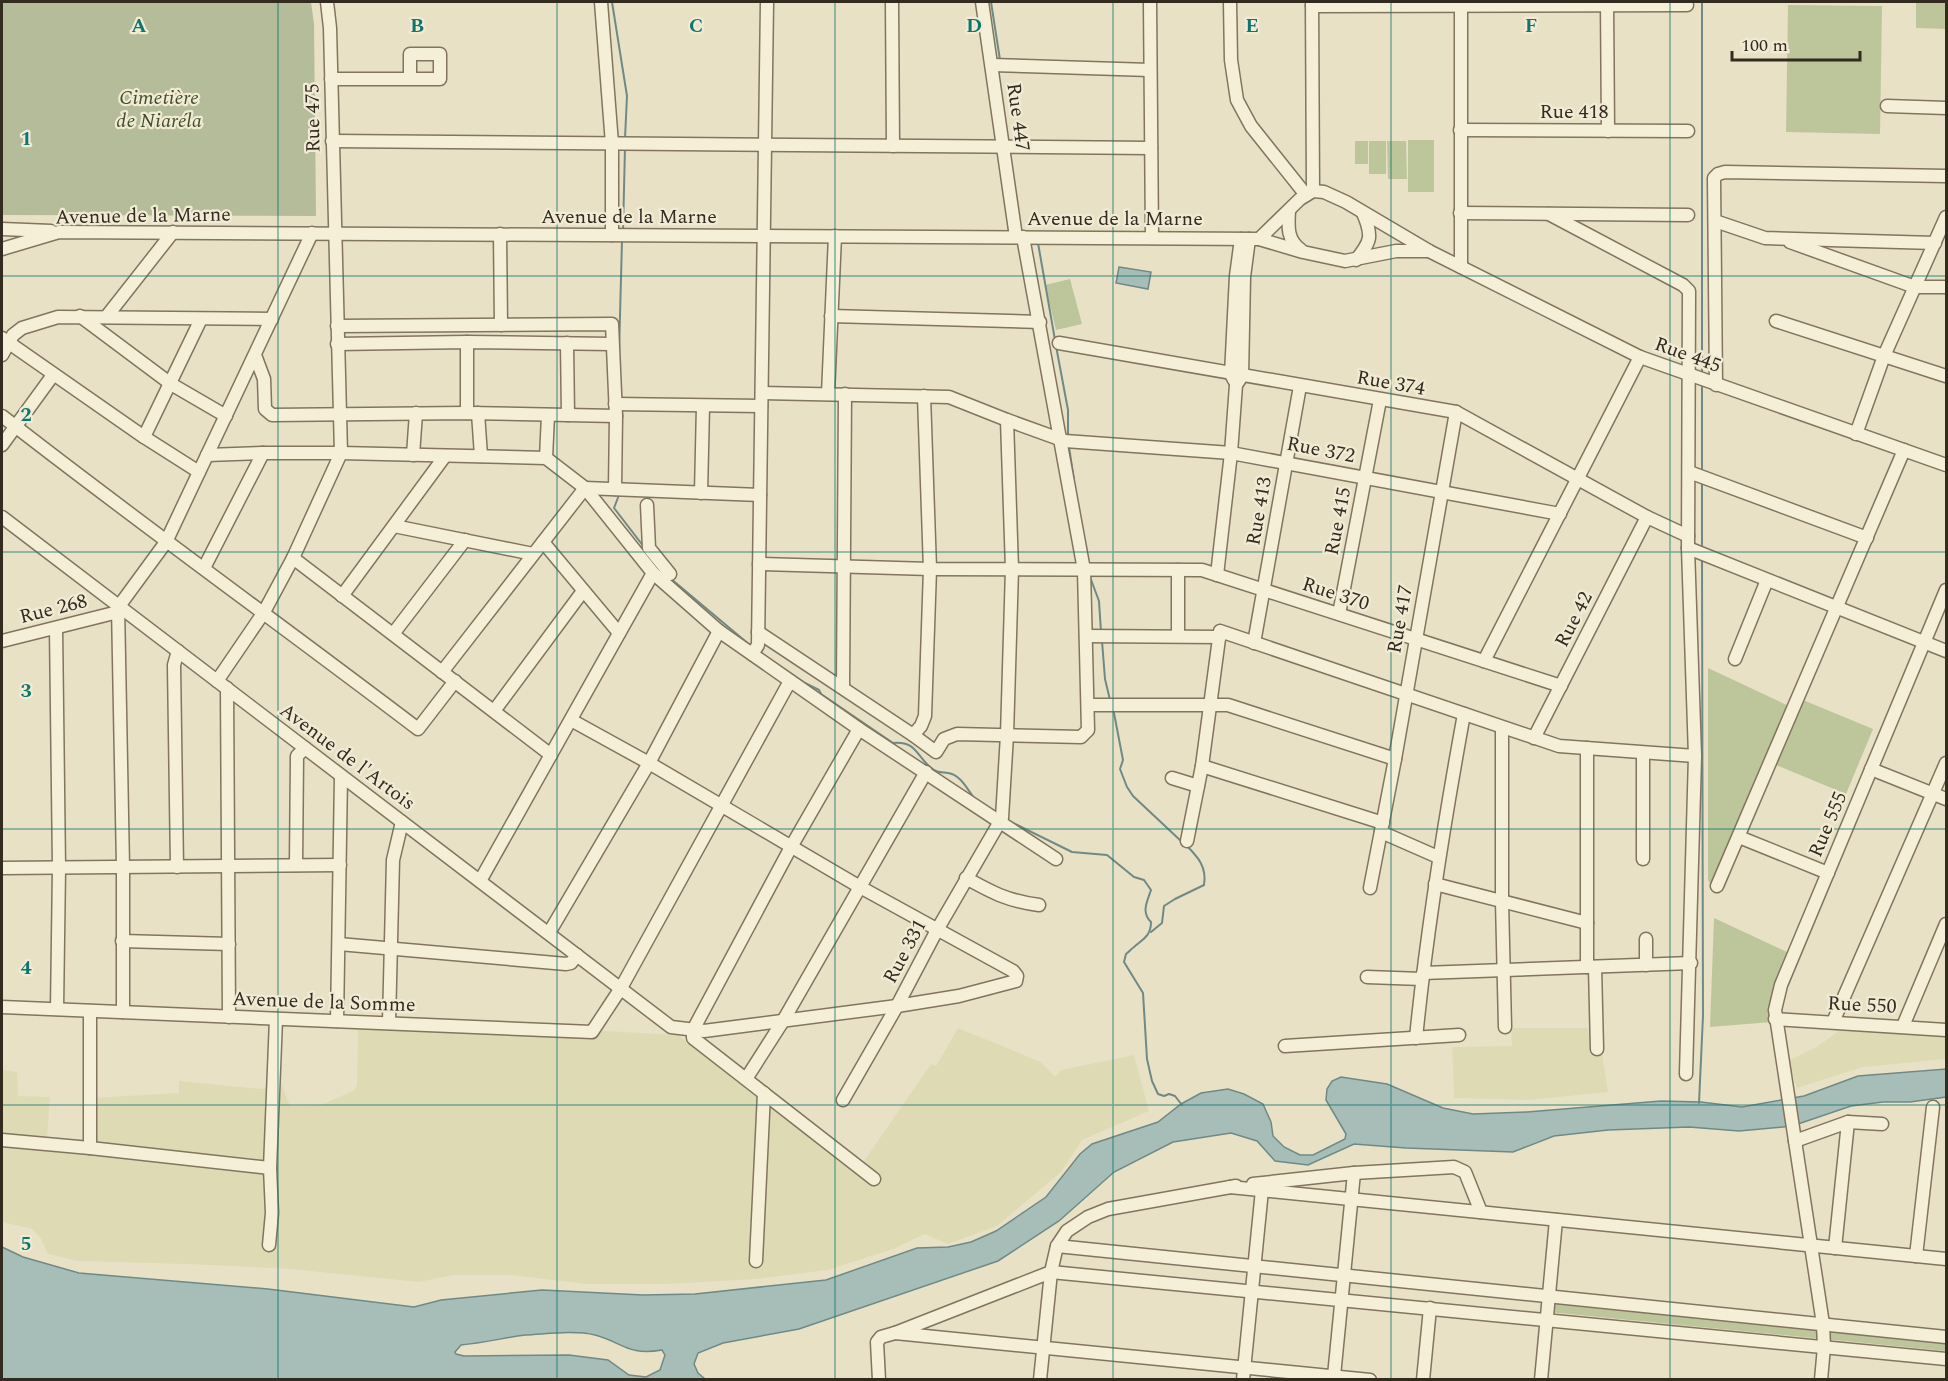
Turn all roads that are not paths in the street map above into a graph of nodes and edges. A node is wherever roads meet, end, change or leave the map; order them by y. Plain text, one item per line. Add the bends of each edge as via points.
1 (327, 2) edge
2 (601, 2) edge
3 (767, 2) edge
4 (892, 2) edge
5 (982, 2) edge
6 (1150, 2) edge
7 (1230, 2) edge
8 (1461, 3) edge
9 (1607, 3) edge
10 (1312, 4) edge
11 (1687, 5) dead end
12 (992, 65) junction
13 (1150, 70) junction
14 (331, 79) junction
15 (410, 79) dead end
16 (1887, 106) dead end
17 (1947, 108) edge
18 (1460, 130) junction
19 (1608, 130) junction
20 (1688, 131) dead end
21 (332, 141) junction
22 (612, 144) junction
23 (765, 145) junction
24 (893, 146) junction
25 (1003, 147) junction
26 (1151, 148) junction
27 (1947, 176) edge
28 (1310, 193) junction
29 (1289, 211) junction
30 (1363, 213) junction
31 (1460, 213) junction
32 (1549, 214) junction
33 (1688, 215) dead end
34 (1947, 217) edge
35 (1715, 222) junction
36 (2, 230) edge
37 (59, 232) junction
38 (173, 232) junction
39 (312, 233) junction
40 (334, 233) junction
41 (500, 234) junction
42 (612, 235) junction
43 (764, 236) junction
44 (835, 236) junction
45 (1020, 237) junction
46 (1152, 238) junction
47 (1780, 238) junction
48 (1249, 239) junction
49 (1935, 243) junction
50 (2, 249) edge
51 (1429, 251) junction
52 (1303, 252) junction
53 (1356, 260) junction
54 (1461, 267) junction
55 (1915, 287) junction
56 (1947, 287) edge
57 (80, 316) junction
58 (107, 316) junction
59 (831, 316) junction
60 (201, 319) junction
61 (272, 319) junction
62 (1776, 321) dead end
63 (1040, 322) junction
64 (501, 325) junction
65 (337, 326) junction
66 (5, 341) edge
67 (467, 342) junction
68 (567, 343) junction
69 (337, 344) junction
70 (611, 344) junction
71 (1059, 344) dead end
72 (2, 355) edge
73 (255, 355) junction
74 (1884, 356) junction
75 (1640, 357) junction
76 (53, 375) junction
77 (1947, 376) edge
78 (1693, 377) junction
79 (1236, 378) junction
80 (171, 384) junction
81 (1714, 384) junction
82 (1300, 386) junction
83 (762, 393) junction
84 (828, 394) junction
85 (845, 394) junction
86 (924, 396) junction
87 (1380, 400) junction
88 (703, 405) junction
89 (761, 406) junction
90 (615, 410) junction
91 (1455, 412) junction
92 (340, 413) junction
93 (416, 413) junction
94 (472, 413) junction
95 (548, 415) junction
96 (568, 415) junction
97 (2, 416) edge
98 (226, 416) junction
99 (1006, 420) junction
100 (15, 426) junction
101 (1856, 434) junction
102 (144, 437) junction
103 (1066, 440) junction
104 (2, 445) edge
105 (1905, 450) junction
106 (263, 453) junction
107 (341, 453) junction
108 (1231, 453) junction
109 (207, 455) junction
110 (413, 455) junction
111 (445, 456) junction
112 (481, 456) junction
113 (546, 458) junction
114 (1287, 463) junction
115 (1947, 465) edge
116 (199, 472) junction
117 (1689, 472) junction
118 (1365, 478) junction
119 (1578, 479) junction
120 (585, 488) junction
121 (615, 489) junction
122 (1441, 492) junction
123 (701, 493) junction
124 (760, 495) junction
125 (647, 505) dead end
126 (1560, 514) junction
127 (2, 517) edge
128 (1647, 517) junction
129 (394, 526) junction
130 (8, 528) edge
131 (1867, 538) junction
132 (465, 540) junction
133 (166, 542) junction
134 (543, 542) junction
135 (1688, 542) junction
136 (644, 552) junction
137 (533, 554) junction
138 (293, 558) junction
139 (759, 564) junction
140 (845, 566) junction
141 (204, 568) junction
142 (930, 569) junction
143 (1012, 569) junction
144 (1084, 570) junction
145 (1178, 570) junction
146 (653, 573) junction
147 (670, 574) dead end
148 (1217, 575) junction
149 (1767, 580) junction
150 (1264, 590) junction
151 (1947, 590) edge
152 (583, 591) junction
153 (342, 596) junction
154 (1838, 608) junction
155 (116, 610) junction
156 (264, 612) junction
157 (1339, 614) junction
158 (56, 628) junction
159 (720, 631) junction
160 (619, 633) junction
161 (393, 634) junction
162 (1086, 636) junction
163 (1178, 636) junction
164 (1220, 636) junction
165 (1416, 639) junction
166 (2, 642) edge
167 (1925, 642) junction
168 (1254, 643) junction
169 (756, 645) junction
170 (178, 651) junction
171 (1947, 651) edge
172 (1735, 659) dead end
173 (1484, 662) junction
174 (442, 672) junction
175 (455, 681) junction
176 (790, 681) junction
177 (222, 685) junction
178 (1561, 686) junction
179 (843, 688) junction
180 (1406, 695) junction
181 (1088, 705) junction
182 (1210, 705) junction
183 (494, 711) junction
184 (1464, 714) junction
185 (571, 720) junction
186 (1502, 728) junction
187 (859, 729) junction
188 (913, 735) junction
189 (1007, 735) junction
190 (1534, 738) junction
191 (305, 748) junction
192 (1587, 748) junction
193 (936, 752) junction
194 (1643, 754) junction
195 (551, 755) junction
196 (1695, 756) junction
197 (1395, 759) junction
198 (649, 763) junction
199 (1947, 763) edge
200 (1202, 766) junction
201 (1871, 769) junction
202 (924, 771) junction
203 (341, 776) junction
204 (1172, 778) dead end
205 (1198, 786) junction
206 (1934, 794) junction
207 (1947, 799) edge
208 (722, 806) junction
209 (1002, 815) junction
210 (402, 822) junction
211 (1382, 827) junction
212 (1739, 837) junction
213 (1187, 841) dead end
214 (791, 847) junction
215 (1438, 857) junction
216 (1056, 859) dead end
217 (1643, 859) dead end
218 (296, 865) junction
219 (340, 865) junction
220 (228, 866) junction
221 (123, 867) junction
222 (177, 867) junction
223 (2, 868) edge
224 (59, 868) junction
225 (1828, 873) junction
226 (966, 878) junction
227 (480, 881) junction
228 (1435, 884) junction
229 (1717, 886) dead end
230 (860, 887) junction
231 (1370, 888) dead end
232 (1502, 901) junction
233 (1039, 905) dead end
234 (1587, 923) junction
235 (1947, 924) edge
236 (937, 930) junction
237 (549, 933) junction
238 (1646, 939) dead end
239 (122, 941) junction
240 (229, 944) junction
241 (339, 944) junction
242 (390, 948) junction
243 (577, 955) junction
244 (1690, 963) junction
245 (1646, 965) junction
246 (1591, 967) junction
247 (1504, 970) junction
248 (1422, 976) junction
249 (1367, 977) dead end
250 (621, 988) junction
251 (897, 1006) junction
252 (2, 1007) edge
253 (57, 1009) junction
254 (90, 1011) junction
255 (123, 1012) junction
256 (229, 1017) junction
257 (276, 1018) junction
258 (1775, 1019) junction
259 (337, 1021) junction
260 (783, 1021) junction
261 (1833, 1022) junction
262 (389, 1023) junction
263 (1903, 1026) junction
264 (1505, 1027) dead end
265 (693, 1030) junction
266 (1947, 1030) edge
267 (1459, 1035) dead end
268 (1416, 1038) junction
269 (1285, 1046) dead end
270 (1597, 1049) dead end
271 (1686, 1074) dead end
272 (746, 1079) junction
273 (764, 1093) junction
274 (843, 1100) dead end
275 (1933, 1107) dead end
276 (1848, 1122) junction
277 (1882, 1124) dead end
278 (1793, 1135) junction
279 (2, 1140) edge
280 (90, 1148) junction
281 (270, 1168) junction
282 (1354, 1173) junction
283 (874, 1179) dead end
284 (1230, 1187) junction
285 (1262, 1190) junction
286 (1352, 1199) junction
287 (1480, 1212) junction
288 (1556, 1220) junction
289 (269, 1245) dead end
290 (1058, 1246) junction
291 (1811, 1246) junction
292 (1835, 1248) junction
293 (1916, 1256) junction
294 (1947, 1259) edge
295 (756, 1261) dead end
296 (1254, 1266) junction
297 (1051, 1272) junction
298 (1344, 1276) junction
299 (1252, 1291) junction
300 (1549, 1296) junction
301 (1341, 1300) junction
302 (1430, 1308) junction
303 (1546, 1320) junction
304 (1823, 1324) junction
305 (895, 1333) junction
306 (1947, 1337) edge
307 (1824, 1347) junction
308 (1043, 1348) junction
309 (1947, 1359) edge
310 (1244, 1366) junction
311 (1334, 1376) junction
312 (879, 1380) edge
313 (1040, 1380) edge
314 (1243, 1380) edge
315 (1370, 1380) edge
316 (1423, 1380) edge
317 (1541, 1380) edge
318 (1821, 1380) edge

1 - 14 street, Rue 475
2 - 22 street
3 - 23 street
4 - 24 street
5 - 12 street, Rue 447
6 - 13 street
7 - 28 street via 1231,60 1237,100 1251,126
8 - 9 street
8 - 10 street
8 - 18 street
9 - 11 street
9 - 19 street
10 - 28 street
12 - 13 street
12 - 25 street, Rue 447
13 - 26 street
14 - 15 street
14 - 21 street, Rue 475
16 - 17 street
18 - 19 street, Rue 418
18 - 31 street
19 - 20 street, Rue 418
21 - 22 street
21 - 40 street, Rue 475
22 - 23 street
22 - 42 street
23 - 24 street
23 - 43 street
24 - 25 street
25 - 26 street
25 - 45 street, Rue 447
26 - 46 street
27 - 35 street via 1725,172 1714,178
28 - 29 street
28 - 30 street via 1324,192
29 - 48 street
29 - 52 street via 1288,234
30 - 51 street, Rue 445
30 - 53 street via 1370,229 1369,241
31 - 32 street
31 - 54 street
32 - 33 street
32 - 78 street via 1689,291
34 - 49 street
35 - 47 street via 1765,238
35 - 81 street
36 - 37 street
37 - 38 street, Avenue de la Marne
37 - 50 street, Avenue de la Marne
38 - 39 street, Avenue de la Marne
38 - 58 street
39 - 40 street, Avenue de la Marne
39 - 61 street
40 - 41 street, Avenue de la Marne
40 - 65 street, Rue 475
41 - 42 street, Avenue de la Marne
41 - 64 street
42 - 43 street, Avenue de la Marne
43 - 44 street, Avenue de la Marne
43 - 83 street
44 - 45 street, Avenue de la Marne
44 - 59 street
45 - 46 street, Avenue de la Marne
45 - 63 street, Rue 447
46 - 48 street, Avenue de la Marne
47 - 49 street
47 - 55 street
48 - 52 street, Avenue de la Marne
48 - 79 street
49 - 55 street
51 - 53 street via 1396,251
51 - 54 street, Rue 445
52 - 53 street
54 - 75 street, Rue 445
55 - 56 street
55 - 74 street
57 - 58 street
57 - 66 street via 58,317 22,328
57 - 80 street
58 - 60 street
59 - 63 street
59 - 84 street
60 - 61 street
60 - 80 street
61 - 73 street
62 - 74 street
63 - 103 street, Rue 447
64 - 65 street
64 - 70 street via 612,324
65 - 69 street, Rue 475
66 - 72 street
66 - 76 street
67 - 68 street
67 - 69 street
67 - 94 street
68 - 70 street
68 - 96 street
69 - 92 street, Rue 475
70 - 90 street
71 - 79 street, Rue 374
73 - 92 street via 264,379 265,409 272,416
73 - 98 street
74 - 77 street
74 - 101 street
75 - 78 street, Rue 445
75 - 119 street
76 - 100 street
76 - 102 street
78 - 81 street, Rue 445
78 - 117 street
79 - 82 street, Rue 374
79 - 108 street
80 - 98 street
80 - 102 street
81 - 101 street, Rue 445
82 - 87 street, Rue 374
82 - 114 street, Rue 413
83 - 84 street, Rue 372
83 - 89 street
84 - 85 street, Rue 372
85 - 86 street, Rue 372
85 - 140 street
86 - 99 street, Rue 372 via 949,397
86 - 142 street
87 - 91 street, Rue 374
87 - 118 street, Rue 415
88 - 89 street
88 - 90 street
88 - 123 street
89 - 124 street
90 - 96 street
90 - 121 street
91 - 119 street, Rue 374
91 - 122 street, Rue 417
92 - 93 street
92 - 107 street, Rue 475
93 - 94 street
93 - 110 street
94 - 95 street
94 - 112 street
95 - 96 street
95 - 113 street
97 - 100 street
98 - 109 street
99 - 103 street, Rue 372
99 - 143 street
100 - 104 street
100 - 133 street
101 - 105 street, Rue 445
102 - 116 street
103 - 108 street, Rue 372
103 - 144 street, Rue 447
105 - 115 street, Rue 445
105 - 131 street
106 - 107 street
106 - 109 street
106 - 141 street
107 - 110 street
107 - 138 street
108 - 114 street, Rue 372
108 - 148 street
109 - 116 street
110 - 111 street
111 - 112 street
111 - 129 street
112 - 113 street
113 - 120 street
114 - 118 street, Rue 372
114 - 150 street, Rue 413
116 - 133 street
117 - 131 street
117 - 135 street
118 - 122 street, Rue 372
118 - 157 street, Rue 415
119 - 126 street
119 - 128 street, Rue 374
120 - 121 street
120 - 134 street
120 - 136 street
121 - 123 street
122 - 126 street, Rue 372
122 - 165 street, Rue 417
123 - 124 street
124 - 139 street
125 - 136 street
126 - 173 street
127 - 130 street, Avenue de l'Artois
128 - 135 street, Rue 374
128 - 178 street, Rue 42
129 - 132 street
129 - 153 street
130 - 155 street, Avenue de l'Artois
131 - 154 street
132 - 137 street
132 - 161 street
133 - 141 street
133 - 155 street
134 - 137 street
134 - 152 street
135 - 149 street, Rue 374
135 - 196 street
136 - 146 street
136 - 147 street
137 - 174 street
138 - 153 street
138 - 156 street
139 - 140 street, Rue 370
139 - 169 street
140 - 142 street, Rue 370
140 - 179 street
141 - 156 street
142 - 143 street, Rue 370
142 - 188 street via 925,716
143 - 144 street, Rue 370
143 - 189 street
144 - 145 street, Rue 370
144 - 162 street, Rue 447
145 - 148 street, Rue 370 via 1202,570
145 - 163 street
146 - 159 street
146 - 160 street
148 - 150 street, Rue 370
149 - 154 street, Rue 374
149 - 172 street
150 - 157 street, Rue 370
150 - 168 street, Rue 413
151 - 167 street, Rue 555
152 - 160 street
152 - 183 street
153 - 161 street
154 - 167 street, Rue 374
154 - 212 street
155 - 158 street, Rue 268
155 - 170 street, Avenue de l'Artois
155 - 221 street
156 - 175 street via 418,729
156 - 177 street
157 - 165 street, Rue 370
158 - 166 street, Rue 268
158 - 224 street
159 - 169 street
159 - 198 street
160 - 185 street
161 - 174 street
162 - 163 street
162 - 181 street, Rue 447
163 - 164 street
164 - 168 street via 1220,631
164 - 182 street
165 - 173 street, Rue 370
165 - 180 street, Rue 417
167 - 171 street, Rue 374
167 - 201 street, Rue 555
168 - 180 street
169 - 176 street
169 - 179 street
170 - 177 street, Avenue de l'Artois
170 - 222 street via 174,665
173 - 178 street, Rue 370
174 - 175 street
175 - 183 street
176 - 187 street
176 - 208 street
177 - 191 street, Avenue de l'Artois
177 - 220 street
178 - 190 street, Rue 42
179 - 188 street
180 - 184 street
180 - 197 street, Rue 417
181 - 182 street
181 - 189 street, Rue 447 via 1088,730 1081,737
182 - 197 street via 1228,705
182 - 200 street
183 - 195 street
184 - 186 street
184 - 215 street
185 - 195 street
185 - 198 street
186 - 190 street
186 - 232 street
187 - 202 street
187 - 214 street
188 - 193 street
189 - 193 street, Rue 447 via 957,734 944,739
189 - 209 street
190 - 192 street via 1559,746
191 - 203 street, Avenue de l'Artois
191 - 218 street via 297,756
192 - 194 street
192 - 234 street
193 - 202 street, Rue 447
194 - 196 street
194 - 217 street
195 - 227 street
196 - 244 street
197 - 211 street, Rue 417
198 - 208 street
198 - 237 street
199 - 206 street
200 - 205 street
200 - 211 street
201 - 206 street
201 - 225 street, Rue 555
202 - 209 street
202 - 230 street, Rue 447
203 - 210 street, Avenue de l'Artois
203 - 219 street
204 - 205 street
205 - 213 street
206 - 207 street
206 - 261 street
208 - 214 street
208 - 250 street
209 - 216 street
209 - 226 street, Rue 331
210 - 227 street, Avenue de l'Artois
210 - 242 street via 393,860
211 - 215 street
211 - 231 street, Rue 417
212 - 225 street
212 - 229 street
214 - 230 street
214 - 265 street
215 - 228 street
218 - 219 street
218 - 220 street
219 - 241 street
220 - 222 street
220 - 240 street
221 - 222 street
221 - 224 street
221 - 239 street
223 - 224 street
224 - 253 street
225 - 258 street, Rue 555 via 1781,985
226 - 233 street via 999,897
226 - 236 street, Rue 331
227 - 237 street, Avenue de l'Artois
228 - 232 street
228 - 248 street
230 - 236 street
230 - 260 street, Rue 447
232 - 234 street
232 - 247 street
234 - 246 street
235 - 263 street
236 - 251 street, Rue 331
236 - 251 street via 1013,971 1016,981
237 - 243 street, Avenue de l'Artois
238 - 245 street
239 - 240 street
239 - 255 street
240 - 256 street
241 - 242 street
241 - 259 street
242 - 243 street via 566,964 572,963
242 - 262 street
243 - 250 street, Avenue de l'Artois
244 - 245 street
244 - 271 street
245 - 246 street
246 - 247 street
246 - 270 street
247 - 248 street
247 - 264 street
248 - 249 street
248 - 268 street
250 - 262 street, Avenue de la Somme via 592,1032
250 - 265 street, Avenue de l'Artois via 672,1027
251 - 260 street
251 - 274 street, Rue 331
252 - 253 street, Avenue de la Somme
253 - 254 street, Avenue de la Somme
254 - 255 street, Avenue de la Somme
254 - 280 street
255 - 256 street, Avenue de la Somme
256 - 257 street, Avenue de la Somme
257 - 259 street, Avenue de la Somme
257 - 281 street
258 - 261 street, Rue 550
258 - 278 street, Rue 555
259 - 262 street, Avenue de la Somme
260 - 265 street
260 - 272 street, Rue 447
261 - 263 street, Rue 550
263 - 266 street, Rue 550
265 - 272 street via 693,1038
267 - 268 street
268 - 269 street
272 - 273 street
273 - 283 street
273 - 295 street
275 - 293 street
276 - 277 street
276 - 278 street
276 - 292 street
278 - 291 street, Rue 555
279 - 280 street
280 - 281 street
281 - 289 street
282 - 284 street
282 - 286 street
282 - 287 street via 1460,1168 1466,1172
284 - 285 street
284 - 290 street via 1108,1209 1067,1231
285 - 286 street
285 - 296 street
286 - 287 street
286 - 298 street
287 - 288 street
288 - 291 street
288 - 300 street
290 - 296 street
290 - 297 street
291 - 292 street
291 - 304 street, Rue 555
292 - 293 street
293 - 294 street
296 - 298 street
296 - 299 street
297 - 299 street
297 - 305 street
297 - 308 street
298 - 300 street
298 - 301 street
299 - 301 street
299 - 310 street
300 - 303 street
300 - 304 street
301 - 302 street
301 - 311 street
302 - 303 street
302 - 316 street
303 - 307 street
303 - 317 street
304 - 306 street
304 - 307 street, Rue 555
305 - 308 street
305 - 312 street via 877,1342
307 - 309 street
307 - 318 street, Rue 555
308 - 310 street
308 - 313 street
310 - 311 street
310 - 314 street
311 - 315 street

